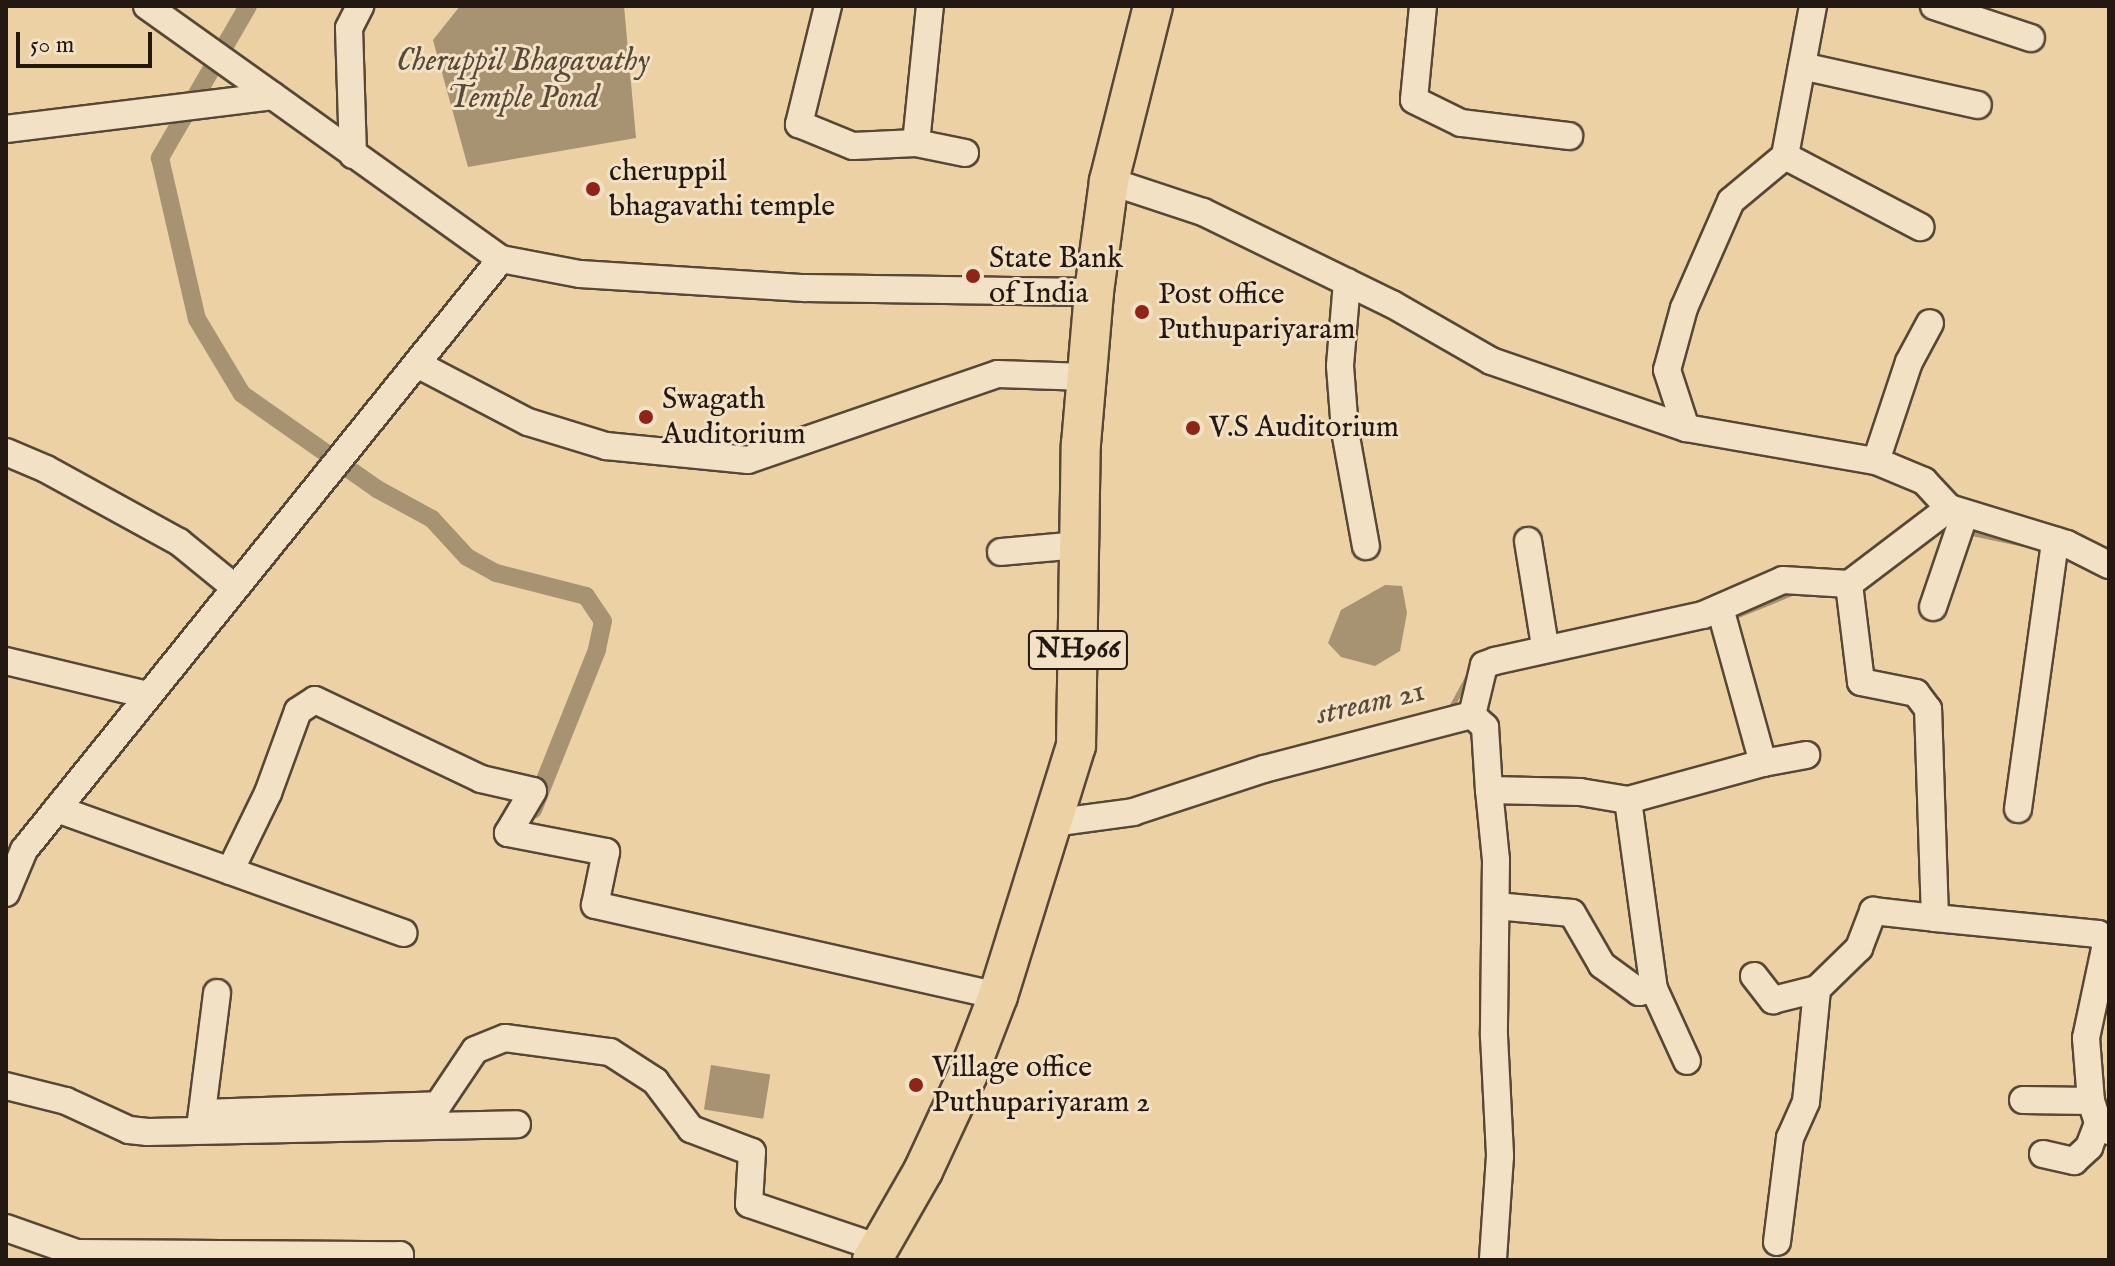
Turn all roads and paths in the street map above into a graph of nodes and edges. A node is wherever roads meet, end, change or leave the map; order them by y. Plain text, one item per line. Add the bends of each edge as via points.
1 (147, 6) edge
2 (360, 6) edge
3 (828, 6) edge
4 (930, 6) edge
5 (1153, 6) edge
6 (1423, 6) edge
7 (1813, 6) edge
8 (1934, 6) edge
9 (2031, 38) dead end
10 (1802, 66) junction
11 (273, 96) junction
12 (1978, 105) dead end
13 (6, 129) edge
14 (1569, 136) dead end
15 (916, 143) junction
16 (965, 153) dead end
17 (353, 155) junction
18 (1785, 156) junction
19 (1109, 181) junction
20 (1920, 227) dead end
21 (501, 259) junction
22 (1347, 282) junction
23 (1094, 292) junction
24 (1930, 323) dead end
25 (417, 364) junction
26 (1086, 377) junction
27 (1686, 428) junction
28 (6, 452) edge
29 (1876, 461) junction
30 (1957, 510) junction
31 (1528, 541) dead end
32 (2055, 541) junction
33 (1080, 545) junction
34 (1366, 546) dead end
35 (1001, 552) dead end
36 (2109, 565) edge
37 (1849, 584) junction
38 (233, 586) junction
39 (1933, 607) dead end
40 (1720, 608) junction
41 (1545, 646) junction
42 (6, 661) edge
43 (148, 695) junction
44 (1472, 715) junction
45 (1806, 755) dead end
46 (1763, 763) junction
47 (1489, 790) junction
48 (1628, 800) junction
49 (57, 809) junction
50 (2018, 809) dead end
51 (1052, 823) junction
52 (230, 871) junction
53 (6, 893) edge
54 (1496, 906) junction
55 (1935, 918) junction
56 (404, 933) dead end
57 (1754, 976) dead end
58 (1654, 989) junction
59 (1817, 989) junction
60 (217, 993) dead end
61 (998, 996) junction
62 (1687, 1061) dead end
63 (6, 1086) edge
64 (2023, 1100) dead end
65 (2099, 1118) edge
66 (201, 1122) junction
67 (517, 1124) dead end
68 (2043, 1154) dead end
69 (6, 1228) edge
70 (1777, 1242) dead end
71 (875, 1254) edge
72 (77, 1256) edge
73 (400, 1260) edge
74 (1493, 1260) edge

1 - 11 street
2 - 17 street via 349,28
3 - 15 street via 799,124 853,146
4 - 15 street
5 - 19 highway, NH966
6 - 14 street via 1414,100 1461,123
7 - 10 street
8 - 9 street
10 - 12 street
10 - 18 street
11 - 13 street
11 - 17 street
15 - 16 street
17 - 21 street
18 - 20 street
18 - 27 street via 1731,201 1684,308 1667,370
19 - 22 street via 1203,212
19 - 23 highway, NH966
21 - 23 street via 580,274 805,288
21 - 25 street
22 - 27 street via 1491,361
22 - 34 street via 1340,366 1345,431
23 - 26 highway, NH966
24 - 29 street via 1909,362
25 - 26 street via 528,422 606,446 748,460 998,374
25 - 38 street
26 - 33 highway, NH966
27 - 29 street
28 - 38 street via 179,542
29 - 30 street via 1924,481
30 - 32 street
30 - 37 street
30 - 39 street
31 - 41 street
32 - 36 street
32 - 50 street
33 - 35 street
33 - 51 highway, NH966 via 1076,746
37 - 40 street via 1783,580
37 - 55 street via 1861,682 1916,693 1928,709
38 - 43 street
40 - 41 street
40 - 46 street
41 - 44 street via 1484,665
42 - 43 street
43 - 49 street
44 - 47 street via 1485,727
44 - 51 street via 1264,769 1133,812
45 - 46 street
46 - 48 street
47 - 48 street via 1580,792
47 - 54 street
48 - 58 street
49 - 52 street
49 - 53 street via 24,850
51 - 61 highway, NH966
52 - 56 street
52 - 61 street via 268,793 298,711 315,700 481,779 533,791 508,833 606,852 595,905
54 - 58 street via 1572,913 1602,965 1639,992
54 - 74 street via 1494,1036 1500,1156
55 - 59 street via 1873,911 1859,948
55 - 65 street via 2098,934 2106,944 2086,1038
57 - 59 street via 1773,1000
58 - 62 street
59 - 70 street via 1806,1102 1790,1138
60 - 66 street
61 - 71 highway, NH966 via 923,1171
63 - 66 street via 66,1101 129,1130
64 - 65 street via 2073,1105
65 - 68 street via 2089,1147 2074,1161
66 - 67 street
66 - 71 street via 438,1105 475,1050 505,1038 610,1052 655,1081 691,1129 752,1152 749,1204
69 - 72 street
72 - 73 street via 400,1255

